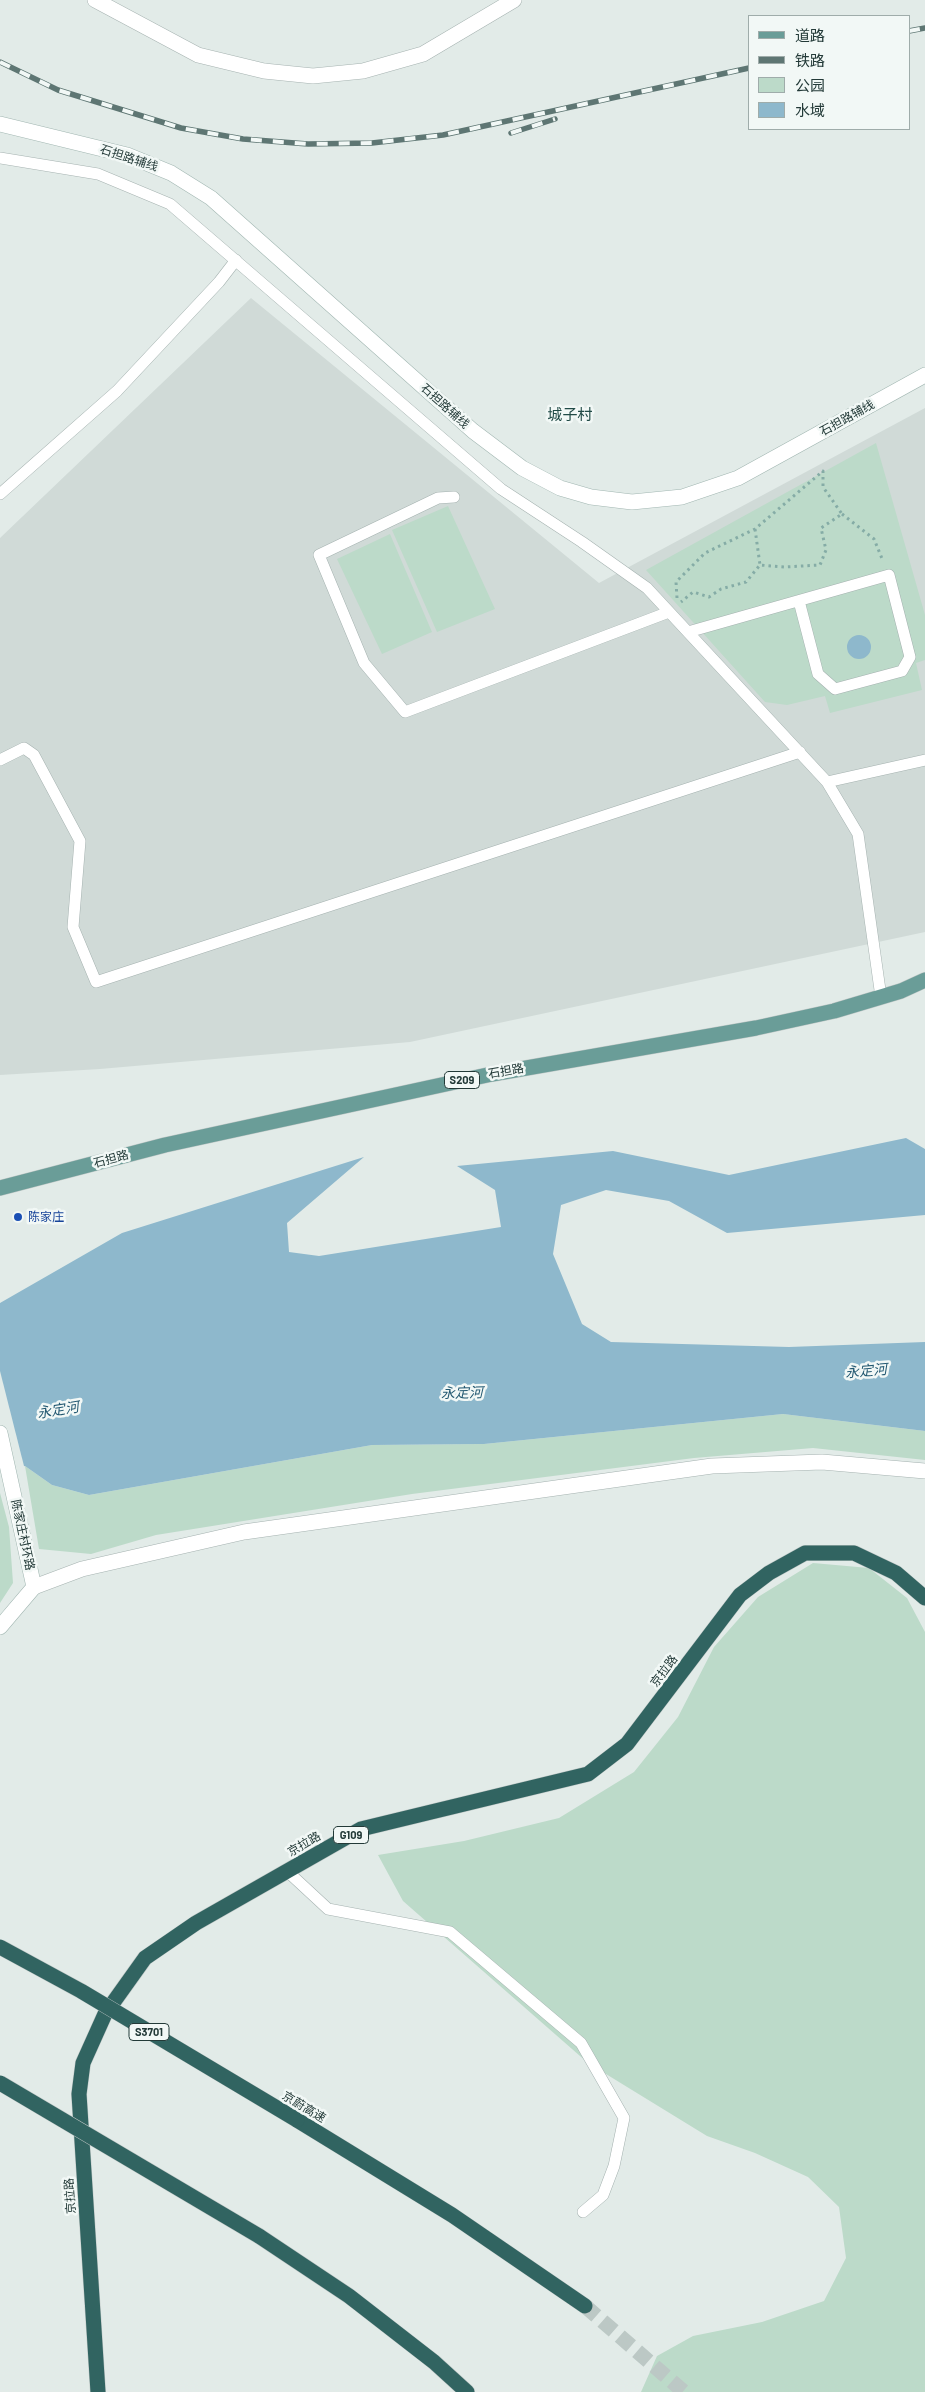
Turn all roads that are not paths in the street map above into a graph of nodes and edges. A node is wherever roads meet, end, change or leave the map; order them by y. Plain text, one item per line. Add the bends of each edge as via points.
1 (95, 0) edge
2 (514, 0) edge
3 (0, 124) edge
4 (0, 158) edge
5 (236, 260) junction
6 (925, 375) edge
7 (0, 494) edge
8 (454, 497) dead end
9 (799, 601) junction
10 (669, 612) junction
11 (688, 632) junction
12 (800, 752) junction
13 (0, 760) edge
14 (925, 760) edge
15 (827, 782) junction
16 (925, 980) edge
17 (881, 997) junction
18 (0, 1188) edge
19 (0, 1433) edge
20 (925, 1471) edge
21 (34, 1587) junction
22 (925, 1598) edge
23 (0, 1627) edge
24 (287, 1871) junction
25 (0, 1947) edge
26 (0, 2083) edge
27 (584, 2212) dead end
28 (585, 2306) tunnel mouth
29 (98, 2392) edge
30 (467, 2392) edge

1 - 2 street via 198,55 264,71 313,76 363,71 423,54
3 - 6 street, 石担路辅线 via 127,155 171,173 211,198 472,430 522,468 560,488 591,497 632,502 682,497 738,478
4 - 5 lane via 98,174 170,204
5 - 7 lane via 117,391
5 - 10 lane via 501,489 647,588
8 - 10 lane via 438,498 319,555 364,663 405,712
9 - 9 lane via 889,575 910,657 902,671 835,689 818,674
9 - 11 lane
10 - 11 lane
11 - 12 lane
12 - 13 lane via 96,982 73,927 80,841 34,755 24,748
12 - 15 lane
14 - 15 lane
15 - 17 lane via 858,834
16 - 17 main road, 石担路 / S209
17 - 18 main road, 石担路 / S209 via 756,1028 492,1074 165,1145
19 - 21 street, 陈家庄村环路
20 - 21 street via 822,1462 702,1467 244,1532 82,1569
21 - 23 street, 陈家庄村环路
22 - 24 highway, 京拉路 / G109 via 896,1573 854,1553 805,1553 740,1595 627,1744 588,1774 361,1829
24 - 27 lane via 328,1910 450,1932 581,2043 624,2118 614,2166 603,2195
24 - 29 highway, 京拉路 / G109 via 196,1923 145,1958 105,2014 83,2063 79,2094
25 - 28 highway, 京蔚高速 / S3701, bridge via 81,1991 452,2215
26 - 30 highway, bridge via 259,2236 349,2296

